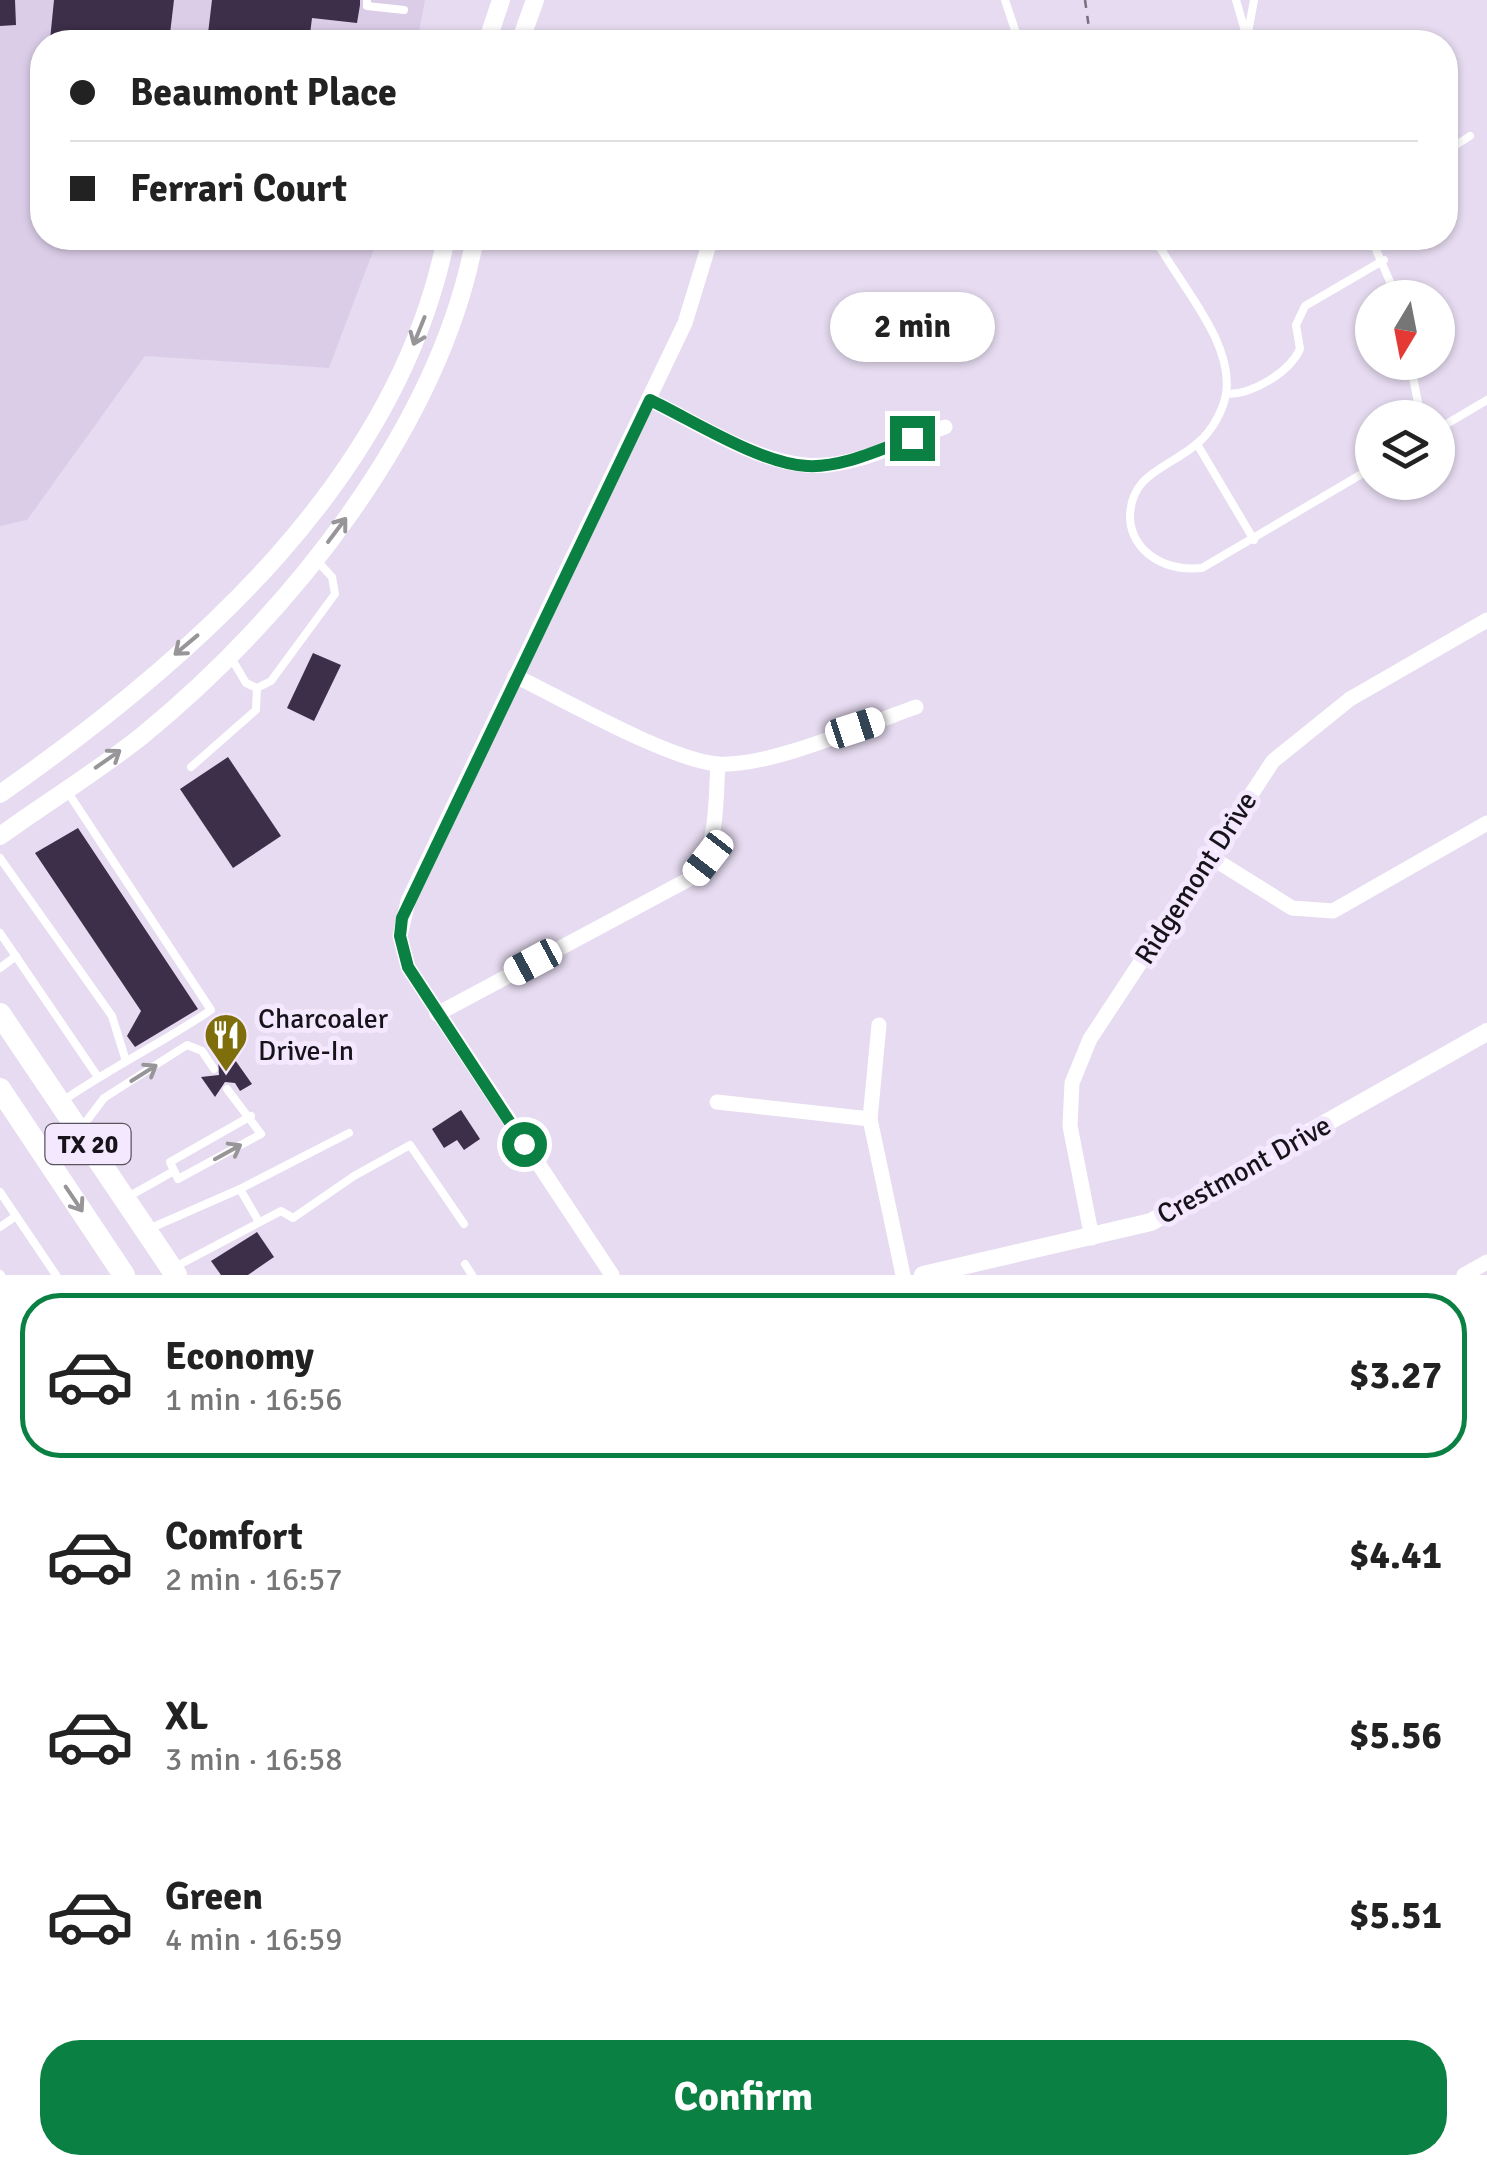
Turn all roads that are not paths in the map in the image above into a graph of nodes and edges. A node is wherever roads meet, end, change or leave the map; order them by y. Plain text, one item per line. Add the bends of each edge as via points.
1 (368, 0) edge
2 (501, 0) edge
3 (535, 0) edge
4 (1004, 0) edge
5 (1236, 0) edge
6 (1254, 0) edge
7 (404, 10) dead end
8 (491, 30) edge
9 (524, 30) edge
10 (1015, 30) edge
11 (1242, 30) edge
12 (1250, 30) edge
13 (1470, 136) dead end
14 (1458, 144) edge
15 (443, 250) edge
16 (472, 250) edge
17 (707, 250) edge
18 (1162, 250) edge
19 (1378, 250) edge
20 (1384, 260) junction
21 (1391, 280) edge
22 (1226, 394) junction
23 (650, 400) junction
24 (1487, 400) edge
25 (1455, 419) edge
26 (945, 426) dead end
27 (1197, 444) junction
28 (1355, 478) edge
29 (1254, 540) junction
30 (314, 558) junction
31 (217, 620) junction
32 (1487, 620) edge
33 (234, 649) junction
34 (515, 676) junction
35 (257, 688) junction
36 (916, 707) dead end
37 (718, 764) junction
38 (192, 768) dead end
39 (66, 789) junction
40 (0, 794) edge
41 (1487, 823) edge
42 (0, 836) edge
43 (1209, 856) junction
44 (1, 863) edge
45 (0, 933) edge
46 (16, 956) junction
47 (0, 968) edge
48 (0, 1014) edge
49 (436, 1014) junction
50 (879, 1025) dead end
51 (1487, 1032) edge
52 (125, 1058) junction
53 (214, 1069) dead end
54 (98, 1077) junction
55 (227, 1088) dead end
56 (0, 1089) edge
57 (717, 1102) dead end
58 (60, 1103) junction
59 (7, 1116) edge
60 (251, 1116) junction
61 (870, 1119) junction
62 (79, 1131) junction
63 (350, 1132) dead end
64 (174, 1171) junction
65 (240, 1189) junction
66 (0, 1192) edge
67 (125, 1199) junction
68 (16, 1216) junction
69 (259, 1222) junction
70 (464, 1224) dead end
71 (0, 1227) edge
72 (146, 1230) junction
73 (1092, 1238) junction
74 (1487, 1262) edge
75 (464, 1264) dead end
76 (171, 1273) edge
77 (56, 1275) edge
78 (124, 1275) edge
79 (472, 1275) edge
80 (612, 1275) edge
81 (904, 1275) edge
82 (924, 1275) edge
83 (1464, 1275) edge

1 - 7 lane via 367,6
2 - 8 street
3 - 9 street
4 - 10 lane
5 - 11 lane
6 - 12 lane
13 - 14 lane
15 -> 31 street via 424,323 376,420 318,507
30 -> 16 street via 420,400
17 - 23 street via 685,323
18 - 22 lane via 1221,350
19 - 20 lane
20 - 21 lane
20 - 22 lane via 1304,306 1296,325 1300,349 1285,369 1240,395
22 - 27 lane
23 - 26 street via 761,453 808,466
23 - 34 street
24 - 25 lane
27 - 29 lane
27 - 29 lane via 1148,474 1134,493 1130,518 1138,544 1186,570
28 - 29 lane
30 - 33 street
30 - 35 lane via 332,577 335,594 272,681
31 - 33 street
31 -> 40 street
32 - 43 street, Ridgemont Drive via 1350,699 1274,762
33 - 35 lane via 246,682
39 -> 33 street via 143,734
34 - 37 street via 682,755
34 - 49 street via 402,918 402,954
35 - 38 lane via 256,710
36 - 37 street via 763,759
37 - 49 street via 711,847 693,878
39 - 42 street
39 - 52 lane via 212,1010 148,1053
41 - 43 street via 1333,912 1292,908
43 - 73 street, Ridgemont Drive via 1090,1040 1072,1082 1070,1126
44 - 52 lane via 112,1016
45 - 46 lane
46 - 47 lane
46 - 54 lane
48 - 58 main road, TX 20
49 - 80 street
50 - 61 street
51 - 73 street, Crestmont Drive via 1180,1210
52 - 54 lane
62 -> 53 lane via 104,1098 188,1045 202,1051
54 - 58 lane
55 - 60 lane
56 - 59 main road, TX 20
57 - 61 street
58 - 62 main road, TX 20
59 -> 78 main road, TX 20
60 - 64 lane via 170,1162
64 -> 60 lane via 178,1178 261,1134
61 - 81 street
62 - 67 main road, TX 20
63 - 65 lane
64 - 67 lane
65 - 69 lane
65 - 72 lane
66 - 68 lane
67 - 72 main road, TX 20
68 - 71 lane
68 - 77 lane
69 - 70 lane via 282,1211 293,1218 410,1145
69 - 76 lane
72 - 76 main road, TX 20
73 - 82 street, Crestmont Drive
74 - 83 street
75 - 79 lane

